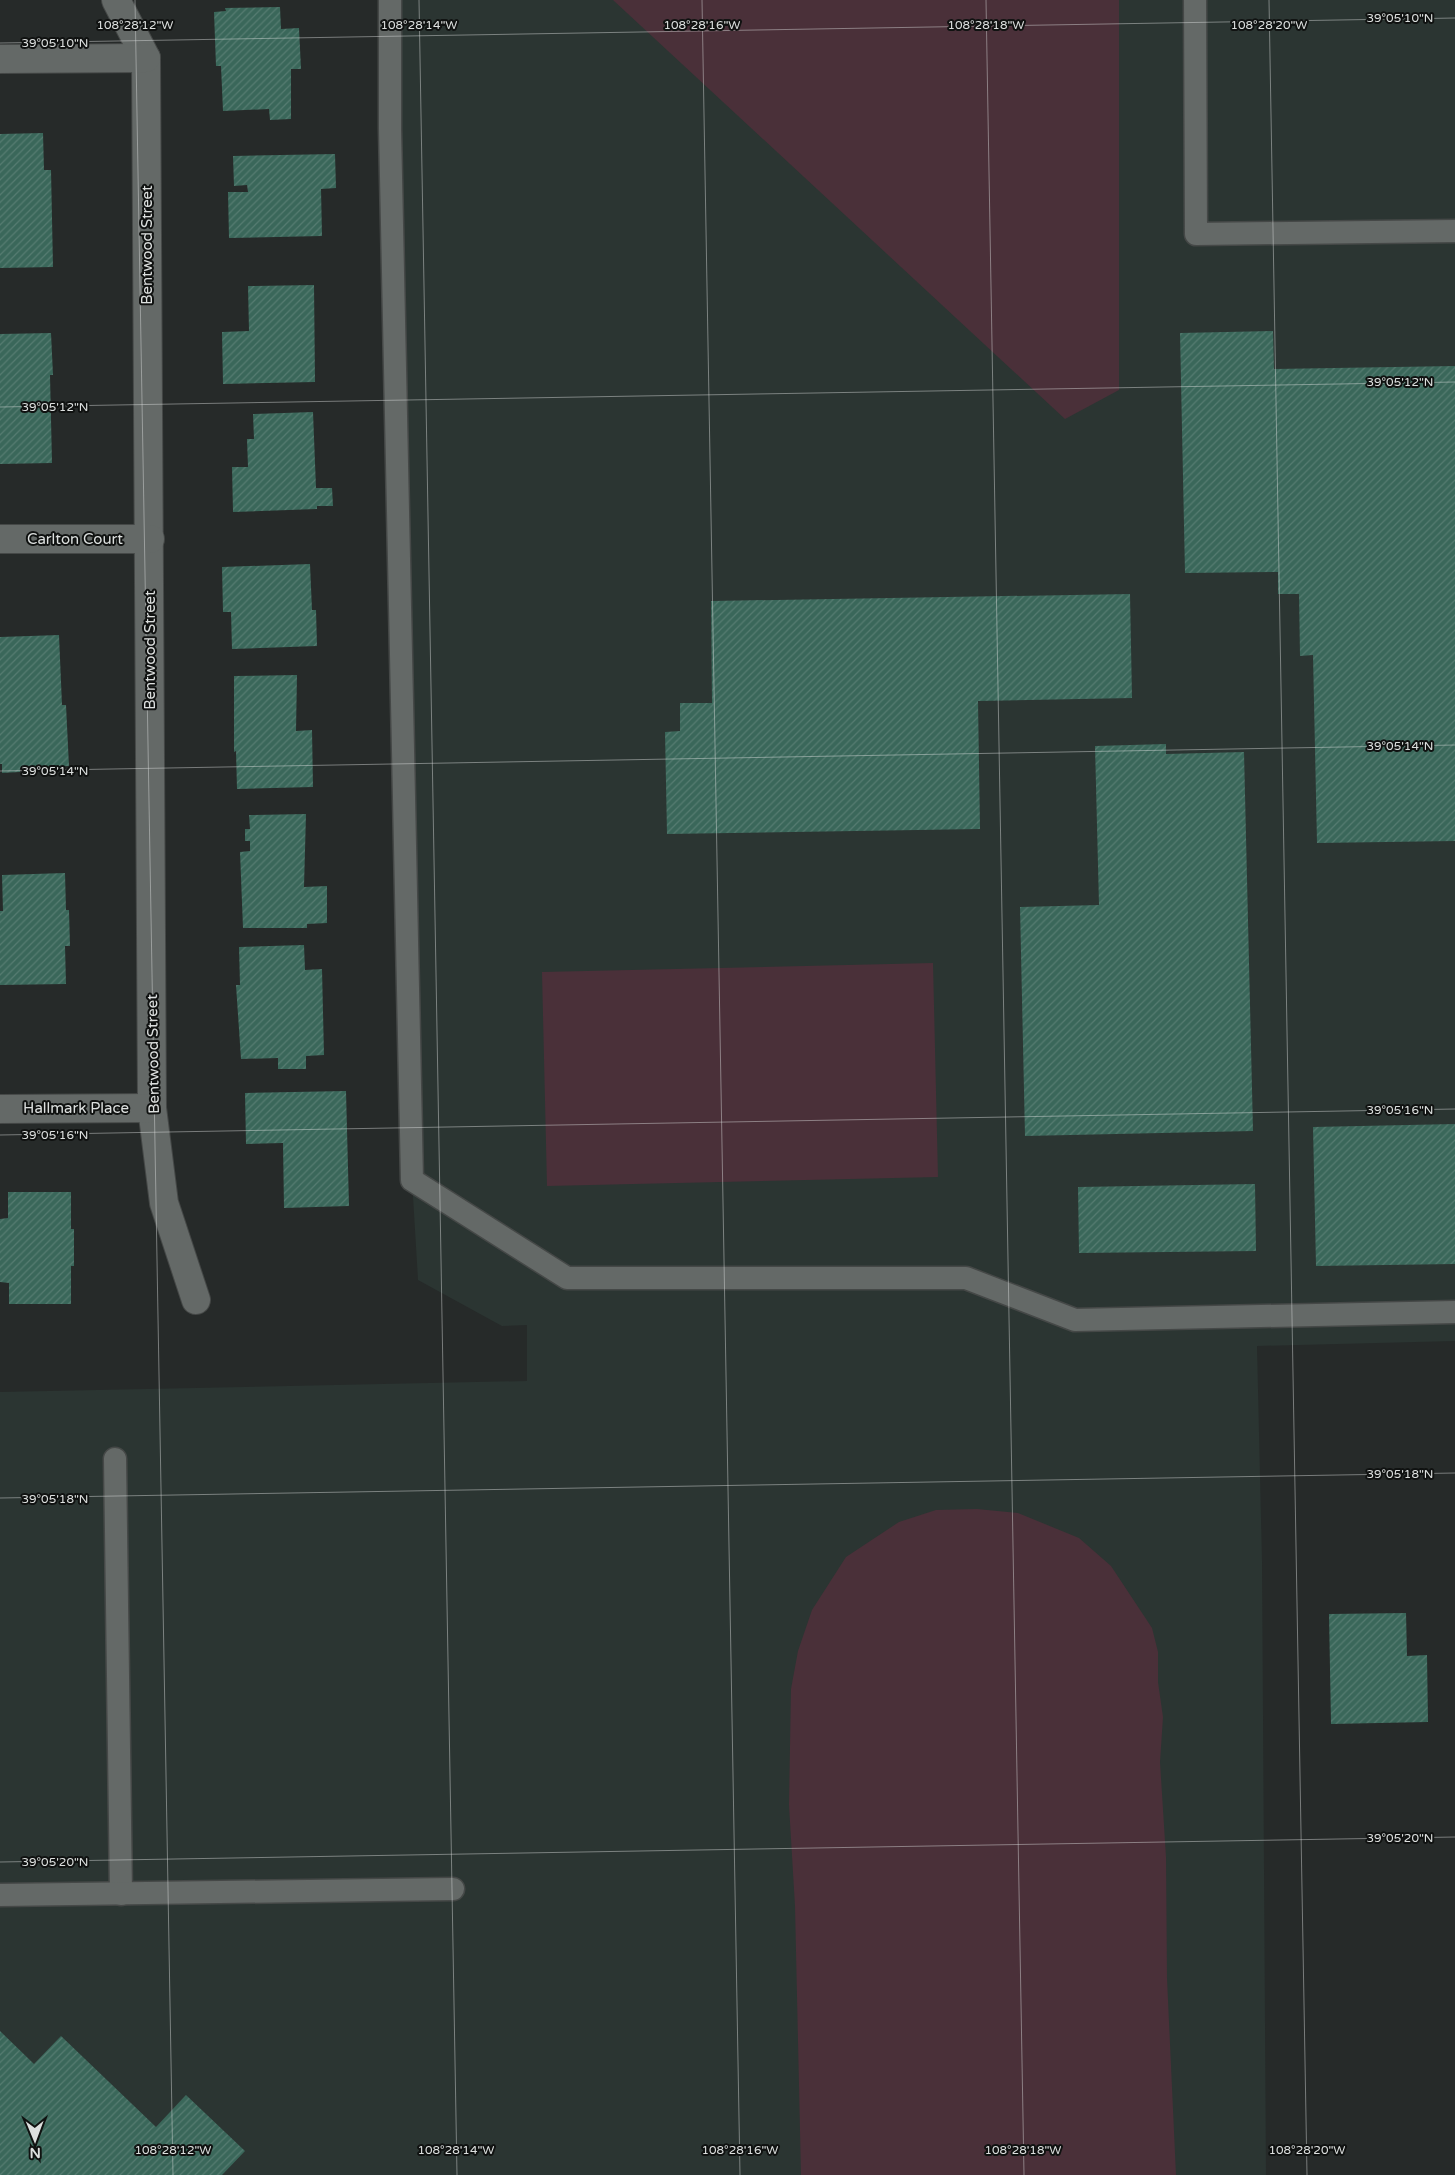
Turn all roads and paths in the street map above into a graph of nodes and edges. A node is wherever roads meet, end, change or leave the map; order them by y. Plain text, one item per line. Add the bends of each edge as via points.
1 (116, 0) edge
2 (390, 0) edge
3 (1195, 0) edge
4 (146, 58) junction
5 (0, 59) edge
6 (1455, 231) edge
7 (0, 539) edge
8 (150, 539) junction
9 (152, 1108) junction
10 (0, 1109) edge
11 (196, 1300) dead end
12 (1455, 1312) edge
13 (114, 1459) dead end
14 (453, 1889) dead end
15 (121, 1894) junction
16 (0, 1895) edge

1 - 4 street, Bentwood Street
2 - 12 lane via 412,1180 567,1278 966,1278 1075,1320
3 - 6 lane via 1196,234
4 - 5 street
4 - 8 street, Bentwood Street
7 - 8 street, Carlton Court
8 - 9 street, Bentwood Street
9 - 10 street, Hallmark Place
9 - 11 street, Bentwood Street via 164,1203
13 - 15 lane
14 - 15 lane
15 - 16 lane

